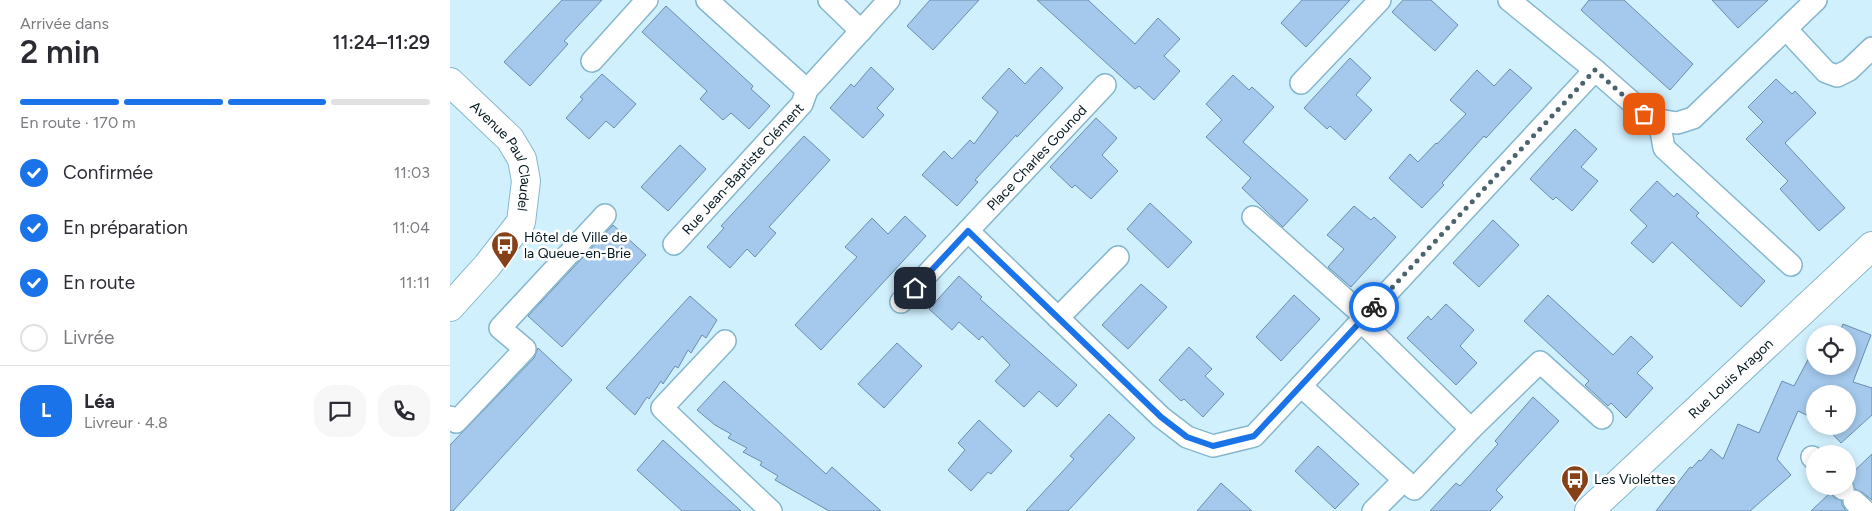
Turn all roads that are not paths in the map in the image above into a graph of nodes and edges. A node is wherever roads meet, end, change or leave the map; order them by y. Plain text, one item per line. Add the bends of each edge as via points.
1 (647, 0) edge
2 (707, 0) edge
3 (829, 0) edge
4 (889, 0) edge
5 (1380, 0) edge
6 (1509, 0) edge
7 (1816, 0) edge
8 (1786, 29) junction
9 (861, 30) junction
10 (1872, 48) edge
11 (592, 61) dead end
12 (1595, 70) junction
13 (450, 82) edge
14 (1302, 83) dead end
15 (1105, 86) dead end
16 (807, 90) junction
17 (1659, 120) junction
18 (605, 215) dead end
19 (1253, 217) dead end
20 (968, 231) junction
21 (674, 244) dead end
22 (1872, 246) edge
23 (1118, 257) dead end
24 (1791, 265) dead end
25 (902, 302) dead end
26 (450, 307) edge
27 (1058, 318) junction
28 (1363, 319) junction
29 (725, 340) dead end
30 (1301, 386) junction
31 (450, 417) edge
32 (1602, 418) dead end
33 (1471, 429) junction
34 (1404, 480) junction
35 (771, 511) edge
36 (1373, 511) edge
37 (1589, 511) edge

1 - 11 street
2 - 16 street, Rue Jean-Baptiste Clément
3 - 9 street
4 - 9 street, Rue Jean-Baptiste Clément
5 - 14 street
6 - 12 street
7 - 8 street
8 - 10 street via 1826,72 1837,76 1849,70
8 - 17 street via 1693,118 1677,123
9 - 16 street, Rue Jean-Baptiste Clément
12 - 17 street via 1644,114
12 - 28 street
13 - 26 street, Avenue Paul Claudel via 510,139 522,159 526,181 521,222 488,266
15 - 20 street, Place Charles Gounod
16 - 21 street, Rue Jean-Baptiste Clément via 802,104
17 - 24 street via 1664,148
18 - 31 street via 500,328 525,349 456,422
19 - 28 street
20 - 25 street, Place Charles Gounod
20 - 27 street
22 - 37 street, Rue Louis Aragon
23 - 27 street
27 - 30 street via 1161,417 1187,437 1213,446 1254,436
28 - 30 street
28 - 33 street
29 - 35 street via 662,408
30 - 34 street
32 - 33 street via 1540,362
33 - 34 street via 1414,489
34 - 36 street

